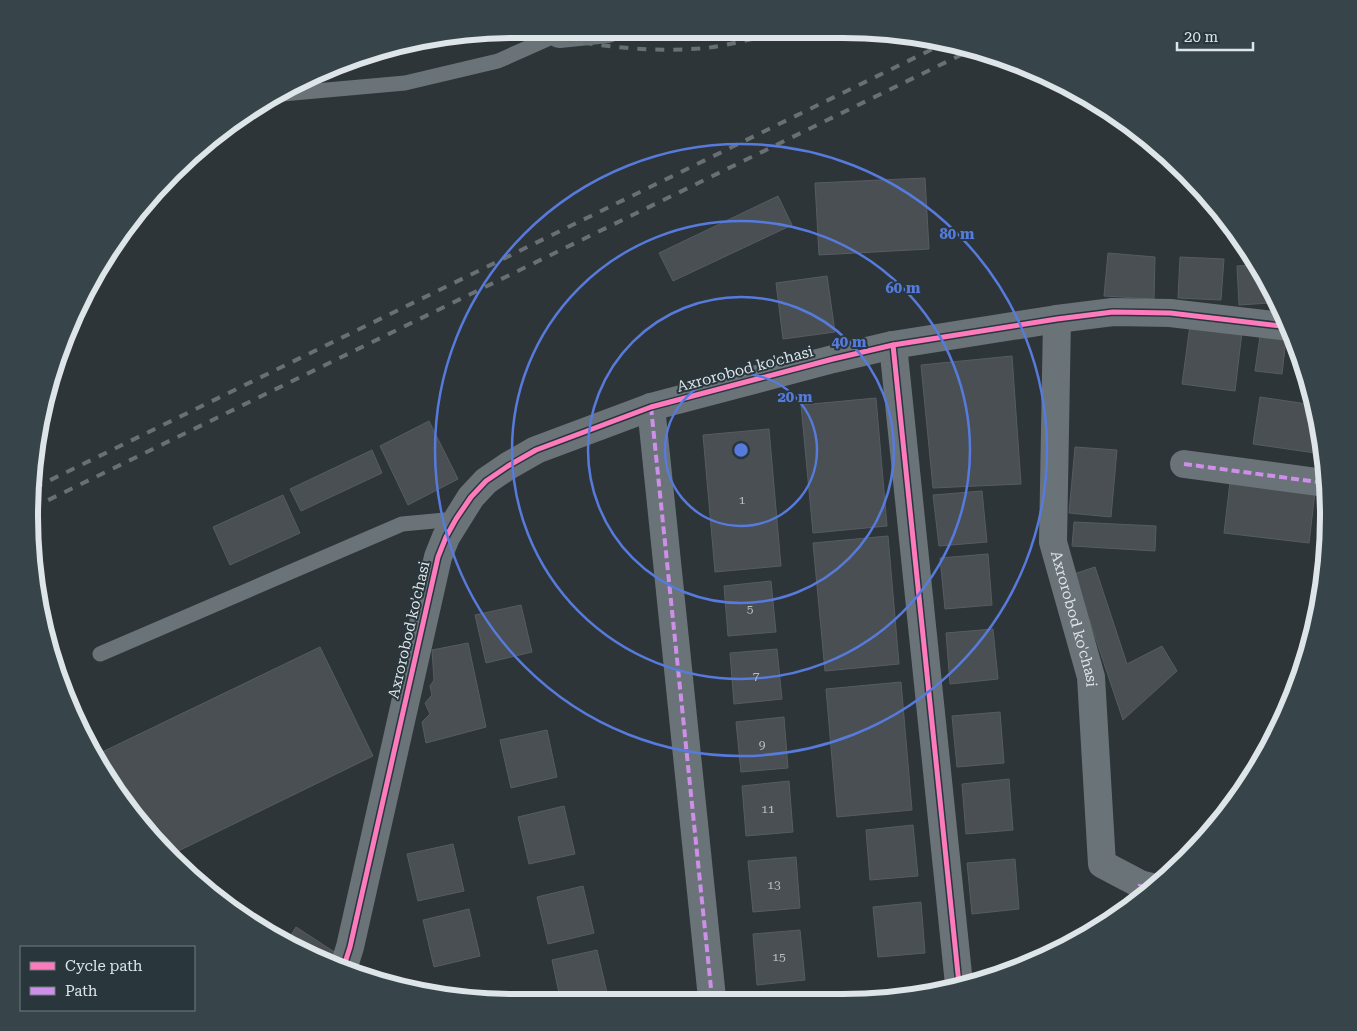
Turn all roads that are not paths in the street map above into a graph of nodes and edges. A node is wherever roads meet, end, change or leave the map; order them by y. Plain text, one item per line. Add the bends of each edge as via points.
1 (550, 38) edge
2 (293, 93) edge
3 (1057, 319) junction
4 (1280, 327) edge
5 (893, 345) junction
6 (651, 407) junction
7 (1184, 464) dead end
8 (1318, 482) edge
9 (456, 519) junction
10 (100, 654) dead end
11 (1141, 888) edge
12 (346, 962) edge
13 (958, 979) edge
14 (712, 994) edge

1 - 2 lane via 498,61 405,83
3 - 4 street via 1113,312 1170,313
3 - 5 street, Axrorobod ko'chasi
3 - 11 street, Axrorobod ko'chasi via 1053,542 1092,677 1102,864
5 - 6 street, Axrorobod ko'chasi
5 - 13 street
6 - 9 street, Axrorobod ko'chasi via 536,450 515,462 486,481
6 - 14 street
7 - 8 street
9 - 10 lane via 402,524
9 - 12 street, Axrorobod ko'chasi via 438,557

